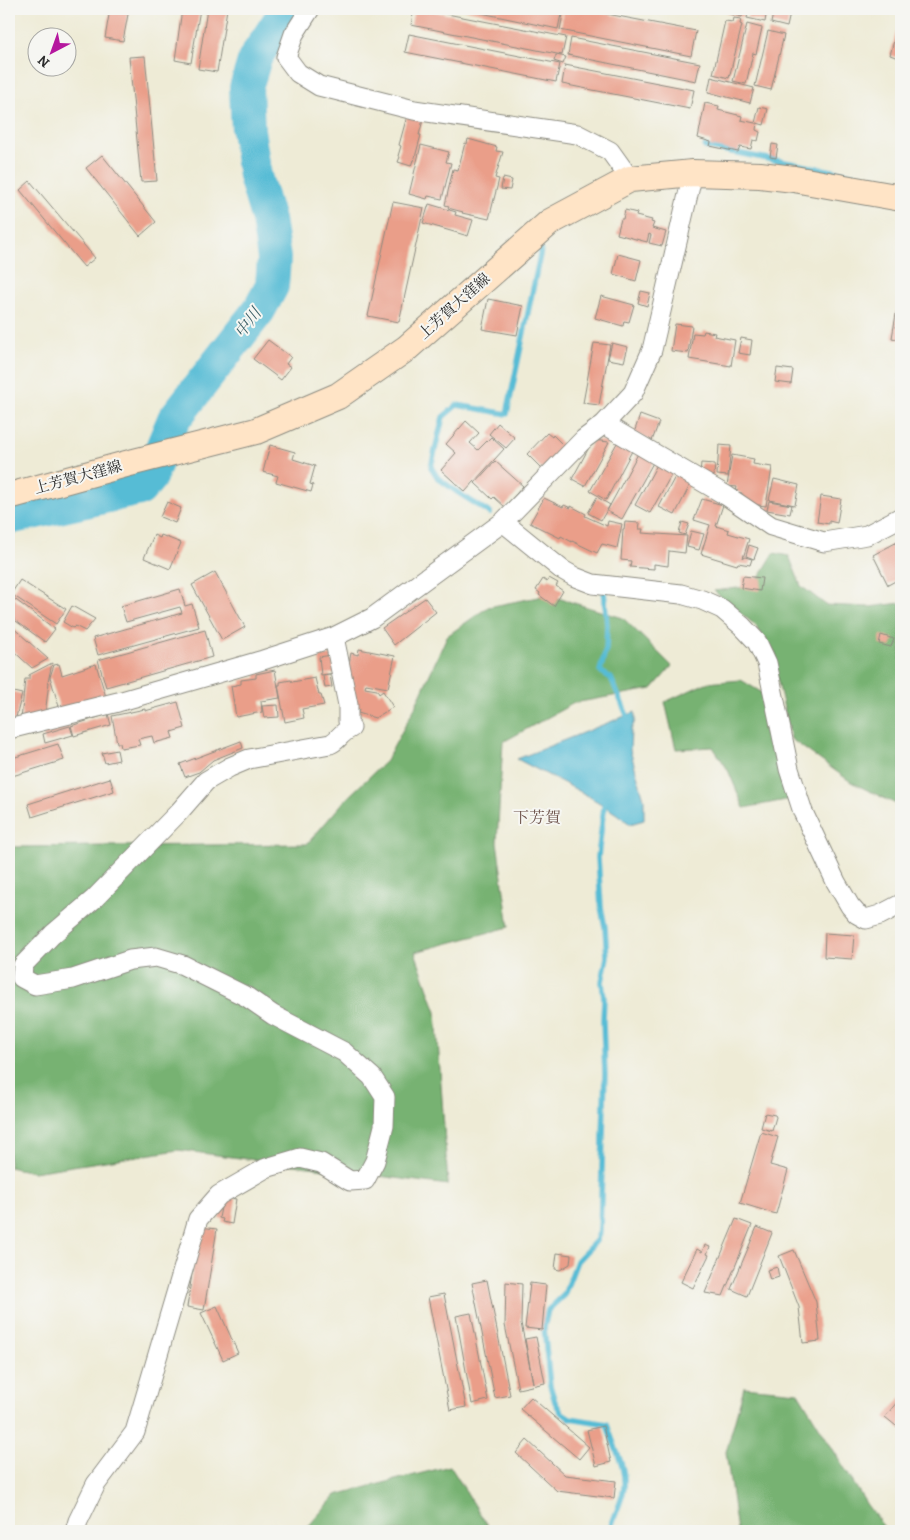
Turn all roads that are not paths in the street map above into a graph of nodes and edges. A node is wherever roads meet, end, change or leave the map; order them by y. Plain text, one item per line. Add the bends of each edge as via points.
1 (310, 9) edge
2 (693, 173) junction
3 (630, 179) junction
4 (901, 198) edge
5 (604, 424) junction
6 (9, 496) edge
7 (901, 517) edge
8 (503, 522) junction
9 (334, 637) junction
10 (9, 729) edge
11 (901, 904) edge
12 (75, 1531) edge

1 - 3 street via 294,34 286,57 298,73 319,86 414,110 577,134 610,150
2 - 3 main road, 上芳賀大窪線
2 - 4 main road, 上芳賀大窪線 via 794,179
2 - 5 street via 652,350 633,393
3 - 6 main road, 上芳賀大窪線 via 550,222 407,348 338,396 256,431
5 - 7 street via 727,496 771,526 824,542 867,535
5 - 8 street via 584,438
8 - 9 street via 372,618
8 - 11 street via 575,577 593,584 681,594 702,600 722,609 742,626 757,642 767,664 789,769 803,812 836,882 850,906 866,919
9 - 10 street via 118,702
9 - 12 street via 350,728 333,743 249,759 206,781 94,899 53,934 23,966 22,978 35,985 73,979 130,960 156,957 183,965 344,1052 372,1076 385,1097 384,1126 365,1180 350,1181 321,1162 300,1158 266,1168 219,1195 198,1219 135,1432 96,1484

